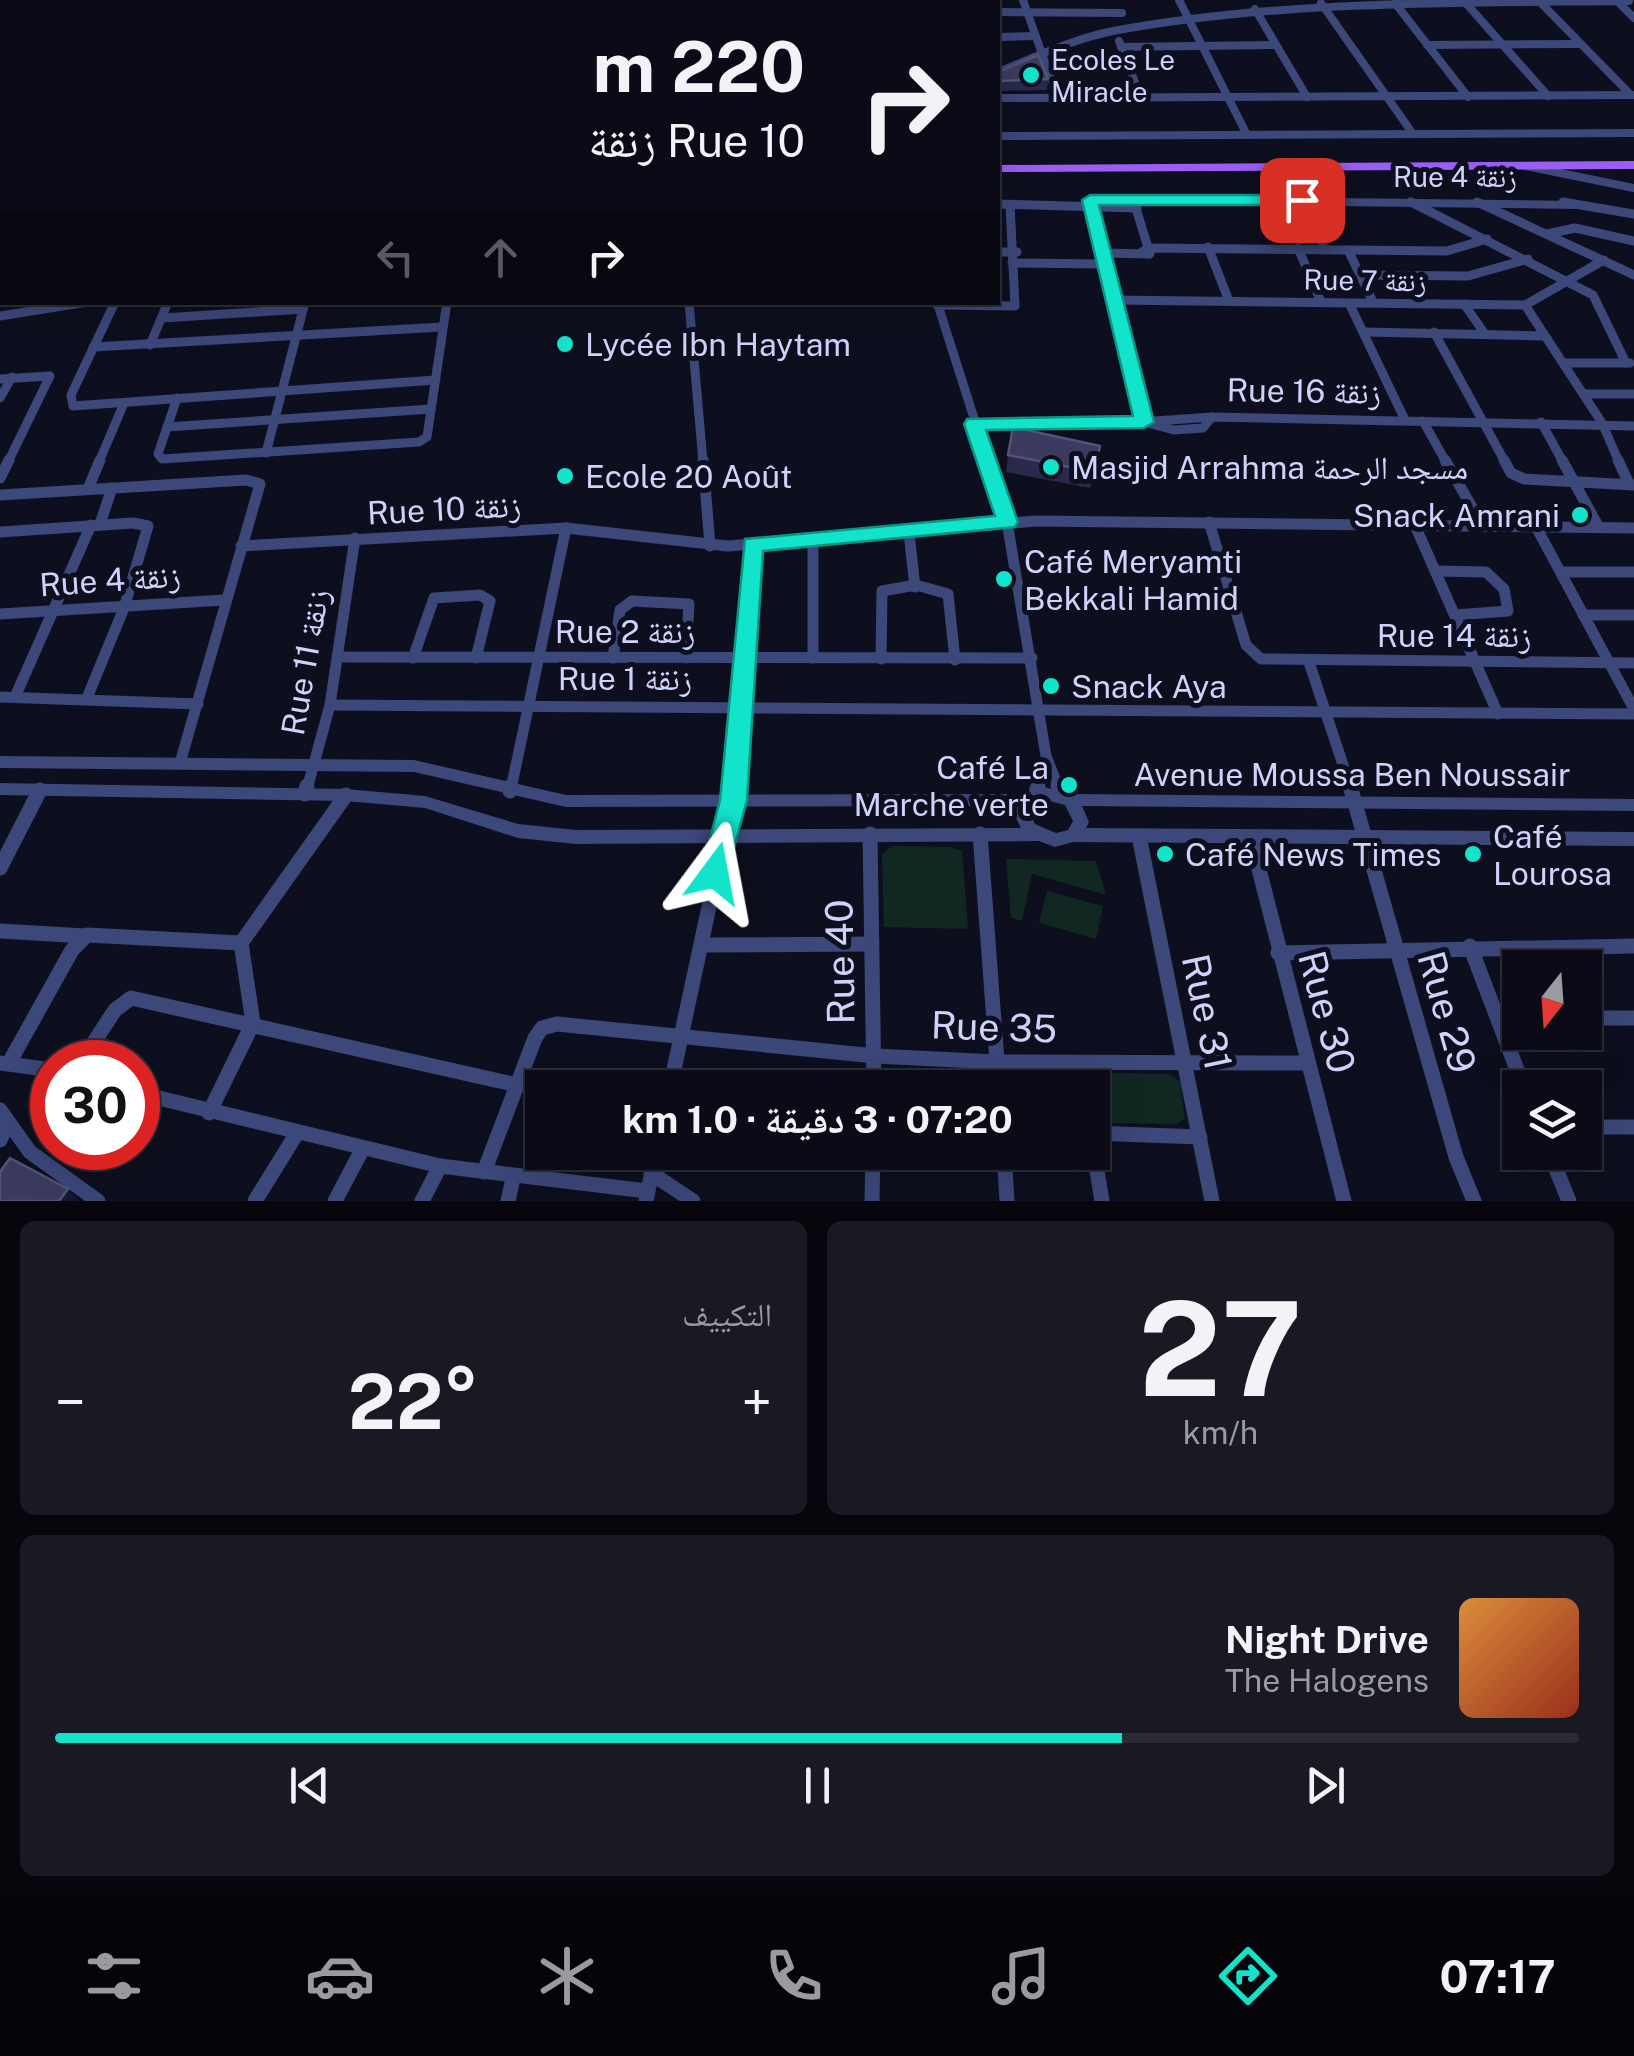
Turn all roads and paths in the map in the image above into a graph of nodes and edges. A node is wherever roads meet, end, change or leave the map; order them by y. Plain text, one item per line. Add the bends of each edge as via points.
1 (1023, 0) edge
2 (1116, 0) edge
3 (1179, 0) edge
4 (1465, 1) edge
5 (1616, 1) edge
6 (1320, 2) edge
7 (1540, 2) edge
8 (1630, 2) edge
9 (1394, 3) junction
10 (1255, 9) junction
11 (1000, 12) edge
12 (1026, 12) junction
13 (1122, 13) junction
14 (1186, 16) junction
15 (1634, 18) edge
16 (1128, 28) junction
17 (1114, 30) junction
18 (1000, 36) edge
19 (1035, 36) junction
20 (1501, 44) junction
21 (1579, 44) junction
22 (1275, 45) junction
23 (1427, 45) junction
24 (1201, 46) junction
25 (1121, 47) junction
26 (1042, 54) junction
27 (1000, 70) edge
28 (1386, 96) junction
29 (1468, 96) junction
30 (1548, 96) junction
31 (1632, 96) edge
32 (1226, 97) junction
33 (1307, 97) junction
34 (1000, 98) edge
35 (1058, 98) junction
36 (1142, 98) junction
37 (1634, 132) edge
38 (1413, 134) junction
39 (1247, 135) junction
40 (1000, 136) edge
41 (1634, 162) edge
42 (1000, 166) edge
43 (1000, 166) edge
44 (1526, 166) junction
45 (1634, 188) edge
46 (1302, 200) junction
47 (1406, 200) junction
48 (1474, 200) junction
49 (1093, 203) junction
50 (1134, 203) junction
51 (1000, 204) edge
52 (1010, 204) junction
53 (1634, 214) edge
54 (1547, 234) junction
55 (1487, 239) junction
56 (1634, 241) edge
57 (1298, 248) junction
58 (1326, 249) junction
59 (1212, 250) junction
60 (1348, 250) junction
61 (1147, 251) junction
62 (1000, 252) edge
63 (1017, 252) junction
64 (1528, 258) junction
65 (1104, 259) junction
66 (1604, 260) junction
67 (1012, 263) junction
68 (1361, 275) junction
69 (1634, 275) edge
70 (1571, 280) junction
71 (1114, 300) junction
72 (1229, 301) junction
73 (1321, 302) junction
74 (1349, 302) junction
75 (1374, 302) junction
76 (1464, 304) junction
77 (61, 305) edge
78 (114, 305) edge
79 (167, 305) edge
80 (447, 305) edge
81 (689, 305) edge
82 (937, 305) edge
83 (976, 305) edge
84 (1525, 305) junction
85 (304, 306) edge
86 (0, 316) edge
87 (162, 318) junction
88 (442, 327) junction
89 (1366, 332) junction
90 (1434, 332) junction
91 (1485, 334) junction
92 (296, 336) junction
93 (1544, 336) junction
94 (150, 345) junction
95 (93, 348) junction
96 (1564, 362) junction
97 (1630, 363) edge
98 (6, 378) edge
99 (436, 380) junction
100 (283, 389) junction
101 (1585, 394) junction
102 (1634, 394) edge
103 (0, 398) edge
104 (177, 398) junction
105 (124, 402) junction
106 (431, 409) junction
107 (274, 420) junction
108 (1405, 420) junction
109 (1424, 421) junction
110 (1482, 421) junction
111 (1144, 422) junction
112 (1541, 422) junction
113 (1602, 423) junction
114 (974, 424) junction
115 (1634, 426) edge
116 (167, 428) junction
117 (266, 453) junction
118 (1620, 462) junction
119 (1634, 464) edge
120 (0, 478) edge
121 (1574, 480) junction
122 (1631, 484) edge
123 (112, 488) junction
124 (88, 489) junction
125 (0, 495) edge
126 (1007, 522) junction
127 (1209, 522) junction
128 (1414, 523) junction
129 (1481, 523) junction
130 (1534, 524) junction
131 (95, 525) junction
132 (1598, 526) junction
133 (566, 528) junction
134 (1634, 528) edge
135 (0, 532) edge
136 (910, 533) junction
137 (355, 538) junction
138 (813, 538) junction
139 (752, 544) junction
140 (241, 546) junction
141 (710, 546) junction
142 (1436, 572) junction
143 (1561, 572) junction
144 (1634, 572) edge
145 (915, 587) junction
146 (224, 600) junction
147 (124, 608) junction
148 (51, 612) junction
149 (0, 614) edge
150 (1456, 615) junction
151 (1634, 615) edge
152 (1584, 616) junction
153 (338, 657) junction
154 (413, 658) junction
155 (476, 658) junction
156 (540, 658) junction
157 (613, 658) junction
158 (686, 658) junction
159 (746, 658) junction
160 (813, 658) junction
161 (881, 658) junction
162 (1032, 658) junction
163 (954, 660) junction
164 (1309, 662) junction
165 (1609, 662) junction
166 (1477, 663) junction
167 (1634, 663) edge
168 (0, 697) edge
169 (15, 697) junction
170 (87, 698) junction
171 (198, 704) junction
172 (330, 705) junction
173 (530, 705) junction
174 (744, 705) junction
175 (1040, 707) junction
176 (1326, 712) junction
177 (1634, 712) edge
178 (1498, 714) junction
179 (1046, 756) junction
180 (0, 762) edge
181 (180, 762) junction
182 (315, 763) junction
183 (0, 790) edge
184 (40, 790) junction
185 (510, 791) junction
186 (305, 794) junction
187 (346, 794) junction
188 (1032, 797) junction
189 (1066, 797) junction
190 (734, 800) junction
191 (1356, 803) junction
192 (1634, 805) edge
193 (870, 834) junction
194 (980, 834) junction
195 (1036, 835) junction
196 (1072, 835) junction
197 (1139, 836) junction
198 (722, 837) junction
199 (1367, 837) junction
200 (1252, 838) junction
201 (1634, 838) edge
202 (0, 868) edge
203 (0, 931) edge
204 (85, 936) junction
205 (241, 944) junction
206 (872, 944) junction
207 (701, 945) junction
208 (1470, 946) junction
209 (1634, 946) edge
210 (1278, 952) junction
211 (1397, 954) junction
212 (1498, 1018) junction
213 (1502, 1018) edge
214 (1602, 1018) edge
215 (1634, 1018) edge
216 (253, 1023) junction
217 (680, 1039) junction
218 (94, 1040) edge
219 (875, 1056) junction
220 (996, 1062) junction
221 (1185, 1062) junction
222 (4, 1063) edge
223 (1307, 1063) junction
224 (30, 1067) edge
225 (674, 1070) edge
226 (875, 1070) edge
227 (997, 1070) edge
228 (1517, 1070) edge
229 (517, 1086) junction
230 (160, 1099) edge
231 (210, 1112) junction
232 (2, 1125) edge
233 (1602, 1127) edge
234 (1634, 1127) edge
235 (296, 1133) junction
236 (1110, 1134) edge
237 (1200, 1137) junction
238 (363, 1148) junction
239 (440, 1166) junction
240 (652, 1170) edge
241 (873, 1170) edge
242 (1005, 1170) edge
243 (1097, 1170) edge
244 (1556, 1170) edge
245 (484, 1172) junction
246 (651, 1173) junction
247 (513, 1178) junction
248 (646, 1196) edge
249 (98, 1201) edge
250 (256, 1201) edge
251 (335, 1201) edge
252 (422, 1201) edge
253 (508, 1201) edge
254 (693, 1201) edge
255 (872, 1201) edge
256 (1008, 1201) edge
257 (1102, 1201) edge
258 (1212, 1201) edge
259 (1344, 1201) edge
260 (1474, 1201) edge
261 (1569, 1201) edge

1 - 12 street
2 - 13 street
3 - 14 street
4 - 7 street
4 - 9 street
4 - 20 street
5 - 7 street
5 - 8 street
5 - 15 street
6 - 9 street
6 - 10 street
6 - 28 street
7 - 21 street
9 - 23 street
10 - 14 street
10 - 22 street
11 - 12 street
12 - 13 street
12 - 19 street
13 - 16 street
14 - 16 street
14 - 24 street
16 - 17 street
17 - 25 street
17 - 26 street
18 - 19 street
19 - 26 street
20 - 21 street
20 - 23 street
20 - 30 street
21 - 31 street
22 - 24 street
22 - 33 street
23 - 29 street
24 - 25 street
24 - 32 street
25 - 36 street
26 - 27 street
26 - 35 street
28 - 29 street
28 - 33 street
28 - 38 street
29 - 30 street
30 - 31 street
32 - 33 street
32 - 36 street
32 - 39 street
34 - 35 street
35 - 36 street
37 - 38 street
38 - 39 street
39 - 40 street
41 - 42 main road
41 - 44 main road
43 - 44 main road
44 - 45 street
46 - 47 street, Rue 4 زنقة
46 - 50 street, Rue 4 زنقة
46 - 58 street
47 - 48 street, Rue 4 زنقة
47 - 55 street
48 - 53 street, Rue 4 زنقة via 1562,202
48 - 54 street
49 - 50 street, Rue 4 زنقة
49 - 52 street, Rue 4 زنقة
49 - 65 street
50 - 61 street
51 - 52 street, Rue 4 زنقة
52 - 63 street
54 - 56 street via 1575,228
54 - 66 street
55 - 60 street via 1447,251
55 - 64 street
57 - 58 street
57 - 59 street
57 - 73 street
58 - 60 street
59 - 61 street
59 - 72 street
60 - 68 street
61 - 65 street
62 - 63 street
63 - 67 street
64 - 68 street via 1485,275
64 - 70 street
65 - 67 street
65 - 71 street
66 - 69 street
66 - 70 street, Rue 7 زنقة
67 - 83 street via 1015,306
68 - 75 street
70 - 84 street, Rue 7 زنقة
70 - 97 street via 1600,305
71 - 72 street, Rue 7 زنقة
71 - 111 street
72 - 73 street, Rue 7 زنقة
73 - 74 street, Rue 7 زنقة
74 - 75 street, Rue 7 زنقة
74 - 89 street
75 - 76 street, Rue 7 زنقة
76 - 84 street, Rue 7 زنقة
76 - 91 street
77 - 86 street
78 - 95 street
79 - 87 street
80 - 88 street
81 - 141 street
82 - 114 street
84 - 93 street
85 - 87 street
85 - 92 street
87 - 94 street
88 - 92 street
88 - 99 street
89 - 90 street
89 - 108 street
90 - 91 street
90 - 110 street
91 - 93 street
92 - 94 street
92 - 100 street
93 - 96 street
94 - 95 street
95 - 105 street via 71,401
96 - 97 street
96 - 101 street
98 - 103 street
98 - 120 street via 50,376
99 - 100 street
99 - 106 street
100 - 104 street
100 - 107 street
101 - 102 street
101 - 113 street
104 - 105 street
104 - 116 street
105 - 124 street
106 - 107 street
106 - 117 street via 419,442
107 - 116 street
107 - 117 street
108 - 109 street, Rue 16 زنقة
108 - 111 street, Rue 16 زنقة via 1212,418 1193,430
109 - 110 street, Rue 16 زنقة
109 - 129 street
110 - 112 street, Rue 16 زنقة
110 - 121 street via 1505,467 1524,478
111 - 114 street
112 - 113 street, Rue 16 زنقة
112 - 121 street
113 - 115 street, Rue 16 زنقة
113 - 118 street
114 - 126 street
116 - 117 street via 162,459
118 - 119 street
118 - 122 street
121 - 122 street
121 - 132 street
123 - 124 street
123 - 131 street
123 - 140 street via 256,480 260,488
124 - 125 street
126 - 127 street, Rue 10 زنقة
126 - 136 street, Rue 10 زنقة
126 - 162 street
127 - 128 street, Rue 10 زنقة
127 - 164 street, Rue 14 زنقة via 1246,645 1261,659
128 - 129 street, Rue 10 زنقة
128 - 142 street
129 - 130 street, Rue 10 زنقة
130 - 132 street, Rue 10 زنقة
130 - 143 street
131 - 135 street
131 - 147 street via 148,526
131 - 148 street
132 - 134 street, Rue 10 زنقة
133 - 137 street, Rue 10 زنقة
133 - 141 street, Rue 10 زنقة
133 - 156 street
136 - 138 street, Rue 10 زنقة
136 - 145 street
137 - 140 street, Rue 10 زنقة
137 - 153 street, Rue 11 زنقة
138 - 139 street, Rue 10 زنقة
138 - 160 street
139 - 141 street, Rue 10 زنقة
139 - 159 street
140 - 146 street
142 - 150 street
142 - 150 street via 1486,572 1504,589 1508,610
143 - 144 street
143 - 152 street
145 - 161 street via 882,592
145 - 163 street via 948,594
146 - 147 street, Rue 4 زنقة
146 - 171 street
147 - 148 street, Rue 4 زنقة
147 - 170 street
148 - 149 street, Rue 4 زنقة
148 - 169 street
150 - 166 street
151 - 152 street
152 - 165 street
153 - 154 street, Rue 2 زنقة
153 - 172 street, Rue 11 زنقة
154 - 155 street, Rue 2 زنقة
154 - 155 street via 434,598 480,595 490,601
155 - 156 street, Rue 2 زنقة
156 - 157 street, Rue 2 زنقة
156 - 173 street
157 - 158 street, Rue 2 زنقة
157 - 158 street via 620,610 632,602 689,604
158 - 159 street, Rue 2 زنقة
159 - 160 street, Rue 2 زنقة
159 - 174 street
160 - 161 street, Rue 2 زنقة
161 - 163 street, Rue 2 زنقة
162 - 163 street, Rue 2 زنقة
162 - 175 street
164 - 166 street, Rue 14 زنقة
164 - 176 street, Rue 29
165 - 166 street, Rue 14 زنقة
165 - 167 street, Rue 14 زنقة
165 - 177 street
166 - 178 street
168 - 169 street
169 - 170 street
170 - 171 street
171 - 181 street
172 - 173 street, Rue 1 زنقة
172 - 182 street, Rue 11 زنقة
173 - 174 street, Rue 1 زنقة
173 - 185 street
174 - 175 street, Rue 1 زنقة
174 - 190 street
175 - 176 street
175 - 179 street
176 - 178 street
176 - 191 street, Rue 29
177 - 178 street
179 - 188 street
179 - 189 street
180 - 181 street
181 - 182 street
182 - 185 street via 414,766
182 - 186 street, Rue 11 زنقة
183 - 184 street
184 - 186 street
184 - 202 street
185 - 190 street via 566,801
186 - 187 street
187 - 198 street via 425,802 551,836
187 - 205 street
188 - 189 street
188 - 190 street
188 - 195 street via 1024,822
189 - 191 street, Avenue Moussa Ben Noussair
189 - 196 street via 1081,822
190 - 198 street
191 - 192 street, Avenue Moussa Ben Noussair
191 - 199 street, Rue 29
193 - 194 street
193 - 198 street
193 - 206 street, Rue 40
194 - 195 street
194 - 220 street
195 - 196 street
196 - 197 street, Avenue Moussa Ben Noussair
197 - 200 street, Avenue Moussa Ben Noussair
197 - 221 street, Rue 31
198 - 207 street
199 - 200 street, Avenue Moussa Ben Noussair
199 - 201 street, Avenue Moussa Ben Noussair
199 - 211 street, Rue 29
200 - 210 street, Rue 30
203 - 204 street
204 - 205 street
204 - 222 street
205 - 216 street
206 - 207 street
206 - 219 street, Rue 40
207 - 217 street
208 - 209 street
208 - 211 street
208 - 212 street
210 - 211 street
210 - 223 street, Rue 30
211 - 260 street, Rue 29
212 - 213 street
212 - 228 street
214 - 215 street
216 - 218 street via 128,999
216 - 229 street
216 - 231 street
217 - 219 street, Rue 35
217 - 225 street
217 - 229 street, Rue 35 via 569,1023 547,1026 535,1038
219 - 220 street, Rue 35
219 - 226 street, Rue 40
220 - 221 street, Rue 35
220 - 227 street
221 - 223 street, Rue 35
221 - 237 street, Rue 31
222 - 224 street
223 - 259 street, Rue 30
229 - 245 street
230 - 231 street
231 - 235 street
232 - 249 street
233 - 234 street
235 - 238 street
235 - 250 street
236 - 237 street
237 - 258 street, Rue 31
238 - 239 street
238 - 251 street
239 - 245 street
239 - 252 street
240 - 246 street
241 - 255 street
242 - 256 street
243 - 257 street
244 - 261 street
245 - 247 street
246 - 248 street
246 - 254 street
247 - 248 street
247 - 253 street

